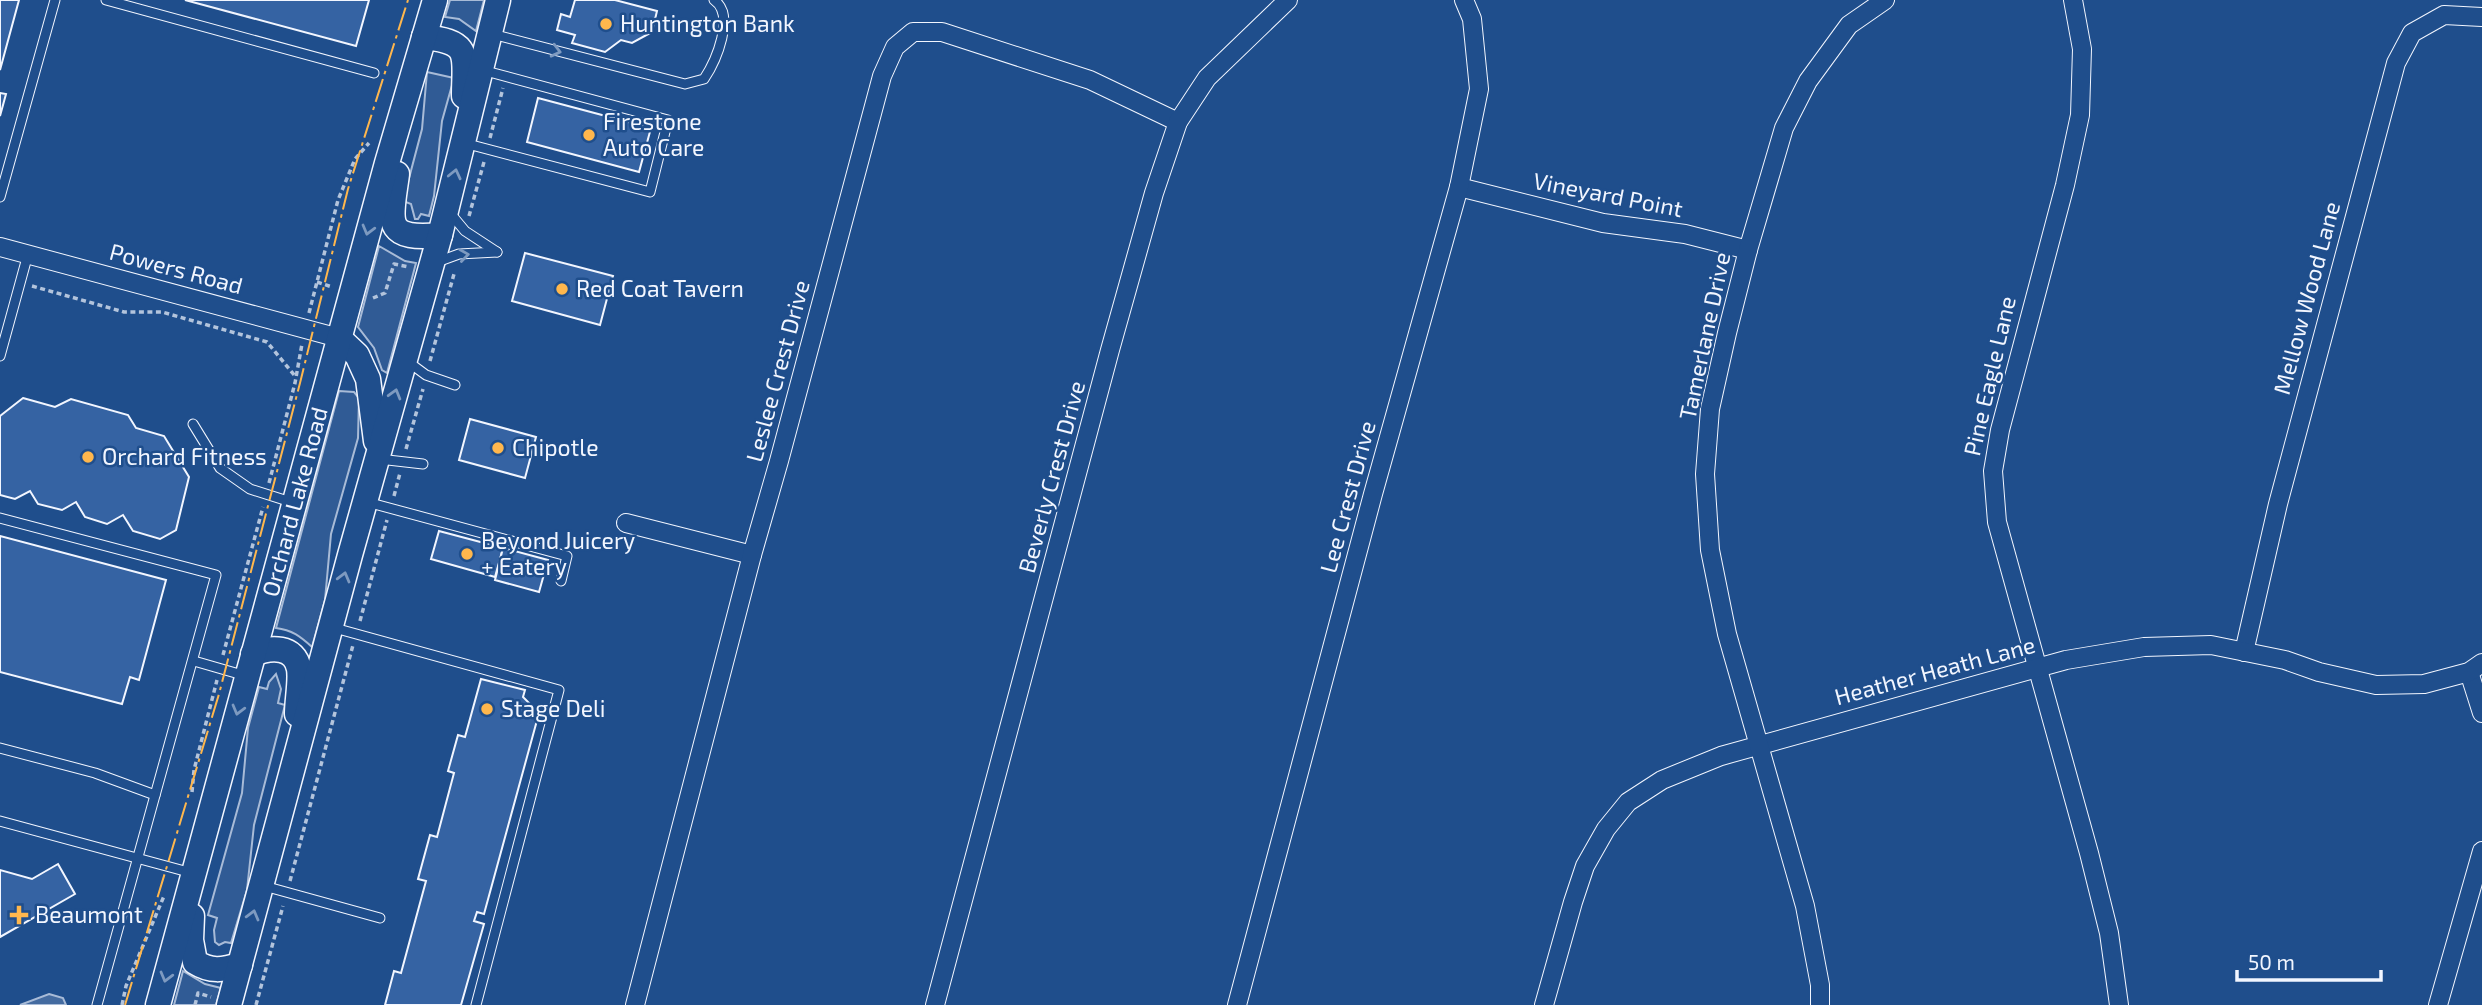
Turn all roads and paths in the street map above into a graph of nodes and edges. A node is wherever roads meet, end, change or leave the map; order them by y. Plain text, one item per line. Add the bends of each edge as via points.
1 (55, 0) edge
2 (106, 0) edge
3 (435, 0) edge
4 (498, 0) edge
5 (714, 0) edge
6 (1288, 0) edge
7 (1464, 0) edge
8 (1885, 0) edge
9 (2073, 0) edge
10 (2482, 17) edge
11 (490, 33) junction
12 (424, 37) junction
13 (481, 69) junction
14 (374, 73) dead end
15 (411, 83) junction
16 (1178, 121) junction
17 (463, 139) junction
18 (1459, 187) junction
19 (0, 197) edge
20 (447, 209) junction
21 (440, 235) junction
22 (0, 247) edge
23 (1748, 250) junction
24 (28, 254) junction
25 (422, 266) junction
26 (317, 282) dead end
27 (20, 283) junction
28 (325, 285) dead end
29 (364, 296) dead end
30 (339, 338) junction
31 (0, 356) edge
32 (405, 359) junction
33 (296, 377) dead end
34 (455, 385) dead end
35 (193, 424) dead end
36 (377, 459) junction
37 (423, 464) dead end
38 (365, 501) junction
39 (294, 503) junction
40 (0, 518) edge
41 (626, 523) dead end
42 (752, 555) junction
43 (561, 581) dead end
44 (330, 627) junction
45 (2244, 652) junction
46 (194, 661) junction
47 (250, 665) junction
48 (2475, 667) edge
49 (2036, 669) junction
50 (2482, 713) edge
51 (1760, 745) junction
52 (0, 748) edge
53 (296, 757) junction
54 (155, 795) junction
55 (0, 821) edge
56 (2482, 851) edge
57 (138, 858) junction
58 (194, 874) junction
59 (261, 886) junction
60 (380, 918) dead end
61 (240, 965) junction
62 (222, 1001) edge
63 (97, 1005) edge
64 (158, 1005) edge
65 (195, 1005) edge
66 (475, 1005) edge
67 (635, 1005) edge
68 (935, 1005) edge
69 (1237, 1005) edge
70 (1544, 1005) edge
71 (1820, 1005) edge
72 (2119, 1005) edge
73 (2438, 1005) edge

1 - 19 lane
2 - 14 lane
3 - 12 main road, Orchard Lake Road
4 - 11 main road
11 -> 5 lane via 685,84 704,79 714,64 725,20
6 - 16 street, Beverly Crest Drive via 1208,78
7 - 18 street, Lee Crest Drive via 1472,19 1479,89
8 - 23 street, Tamerlane Drive via 1849,25 1808,81 1784,128
9 - 49 street, Pine Eagle Lane via 2082,50 2080,115 1993,471 1997,522
10 - 45 street, Mellow Wood Lane via 2444,15 2412,33 2396,63 2278,504
11 - 13 main road
12 - 15 main road, Orchard Lake Road
12 - 17 main road via 453,42 463,52
13 - 17 main road
13 - 17 lane via 667,120 650,192
15 - 21 main road via 391,217 402,234 416,238
15 -> 30 main road, Orchard Lake Road
16 - 42 street, Leslee Crest Drive via 1090,80 942,32 913,32 895,47 882,76
16 - 68 street, Beverly Crest Drive via 1110,350
20 -> 17 main road
18 - 23 street, Vineyard Point via 1603,223 1685,234
18 - 69 street, Lee Crest Drive
20 - 21 main road
25 -> 20 lane via 459,254 497,252 465,231
21 - 25 main road
22 - 24 street, Powers Road
23 - 51 street, Tamerlane Drive via 1710,409 1705,474 1710,550 1722,610
24 - 27 lane
24 - 30 street, Powers Road
25 - 29 path via 394,264 386,293
25 - 32 main road
26 - 28 path
27 - 31 lane
27 - 33 path via 124,312 162,313 267,342
30 - 36 main road via 357,355 368,379
30 - 39 main road, Orchard Lake Road
32 - 34 lane via 426,375
36 -> 32 main road
35 - 39 lane via 220,468 250,489
36 - 37 lane
36 - 38 main road
38 - 43 lane via 567,555
44 -> 38 main road
39 - 47 main road, Orchard Lake Road
40 - 46 lane via 216,575
41 - 42 street
42 - 67 street, Leslee Crest Drive
44 - 53 main road
44 - 66 lane via 559,690
45 - 48 street, Heather Heath Lane via 2376,685 2424,684
45 - 49 street, Heather Heath Lane via 2211,645 2144,648 2094,654
46 - 47 lane
46 - 54 lane
47 - 53 main road via 268,648 280,648 299,669
47 -> 58 main road, Orchard Lake Road
48 - 50 street
49 - 51 street, Heather Heath Lane
49 - 72 street, Pine Eagle Lane via 2109,933
51 - 70 street, Heather Heath Lane via 1662,780 1628,802 1585,866
51 - 71 street, Tamerlane Drive via 1805,906
52 - 54 lane via 96,773
53 - 59 main road
54 - 57 lane
55 - 57 lane
56 - 73 street
57 - 58 lane
57 - 63 lane
58 - 61 main road via 191,940 195,962 219,970
58 -> 64 main road, Orchard Lake Road
59 - 60 lane
61 -> 59 main road
61 - 62 main road
62 - 65 path via 198,993

